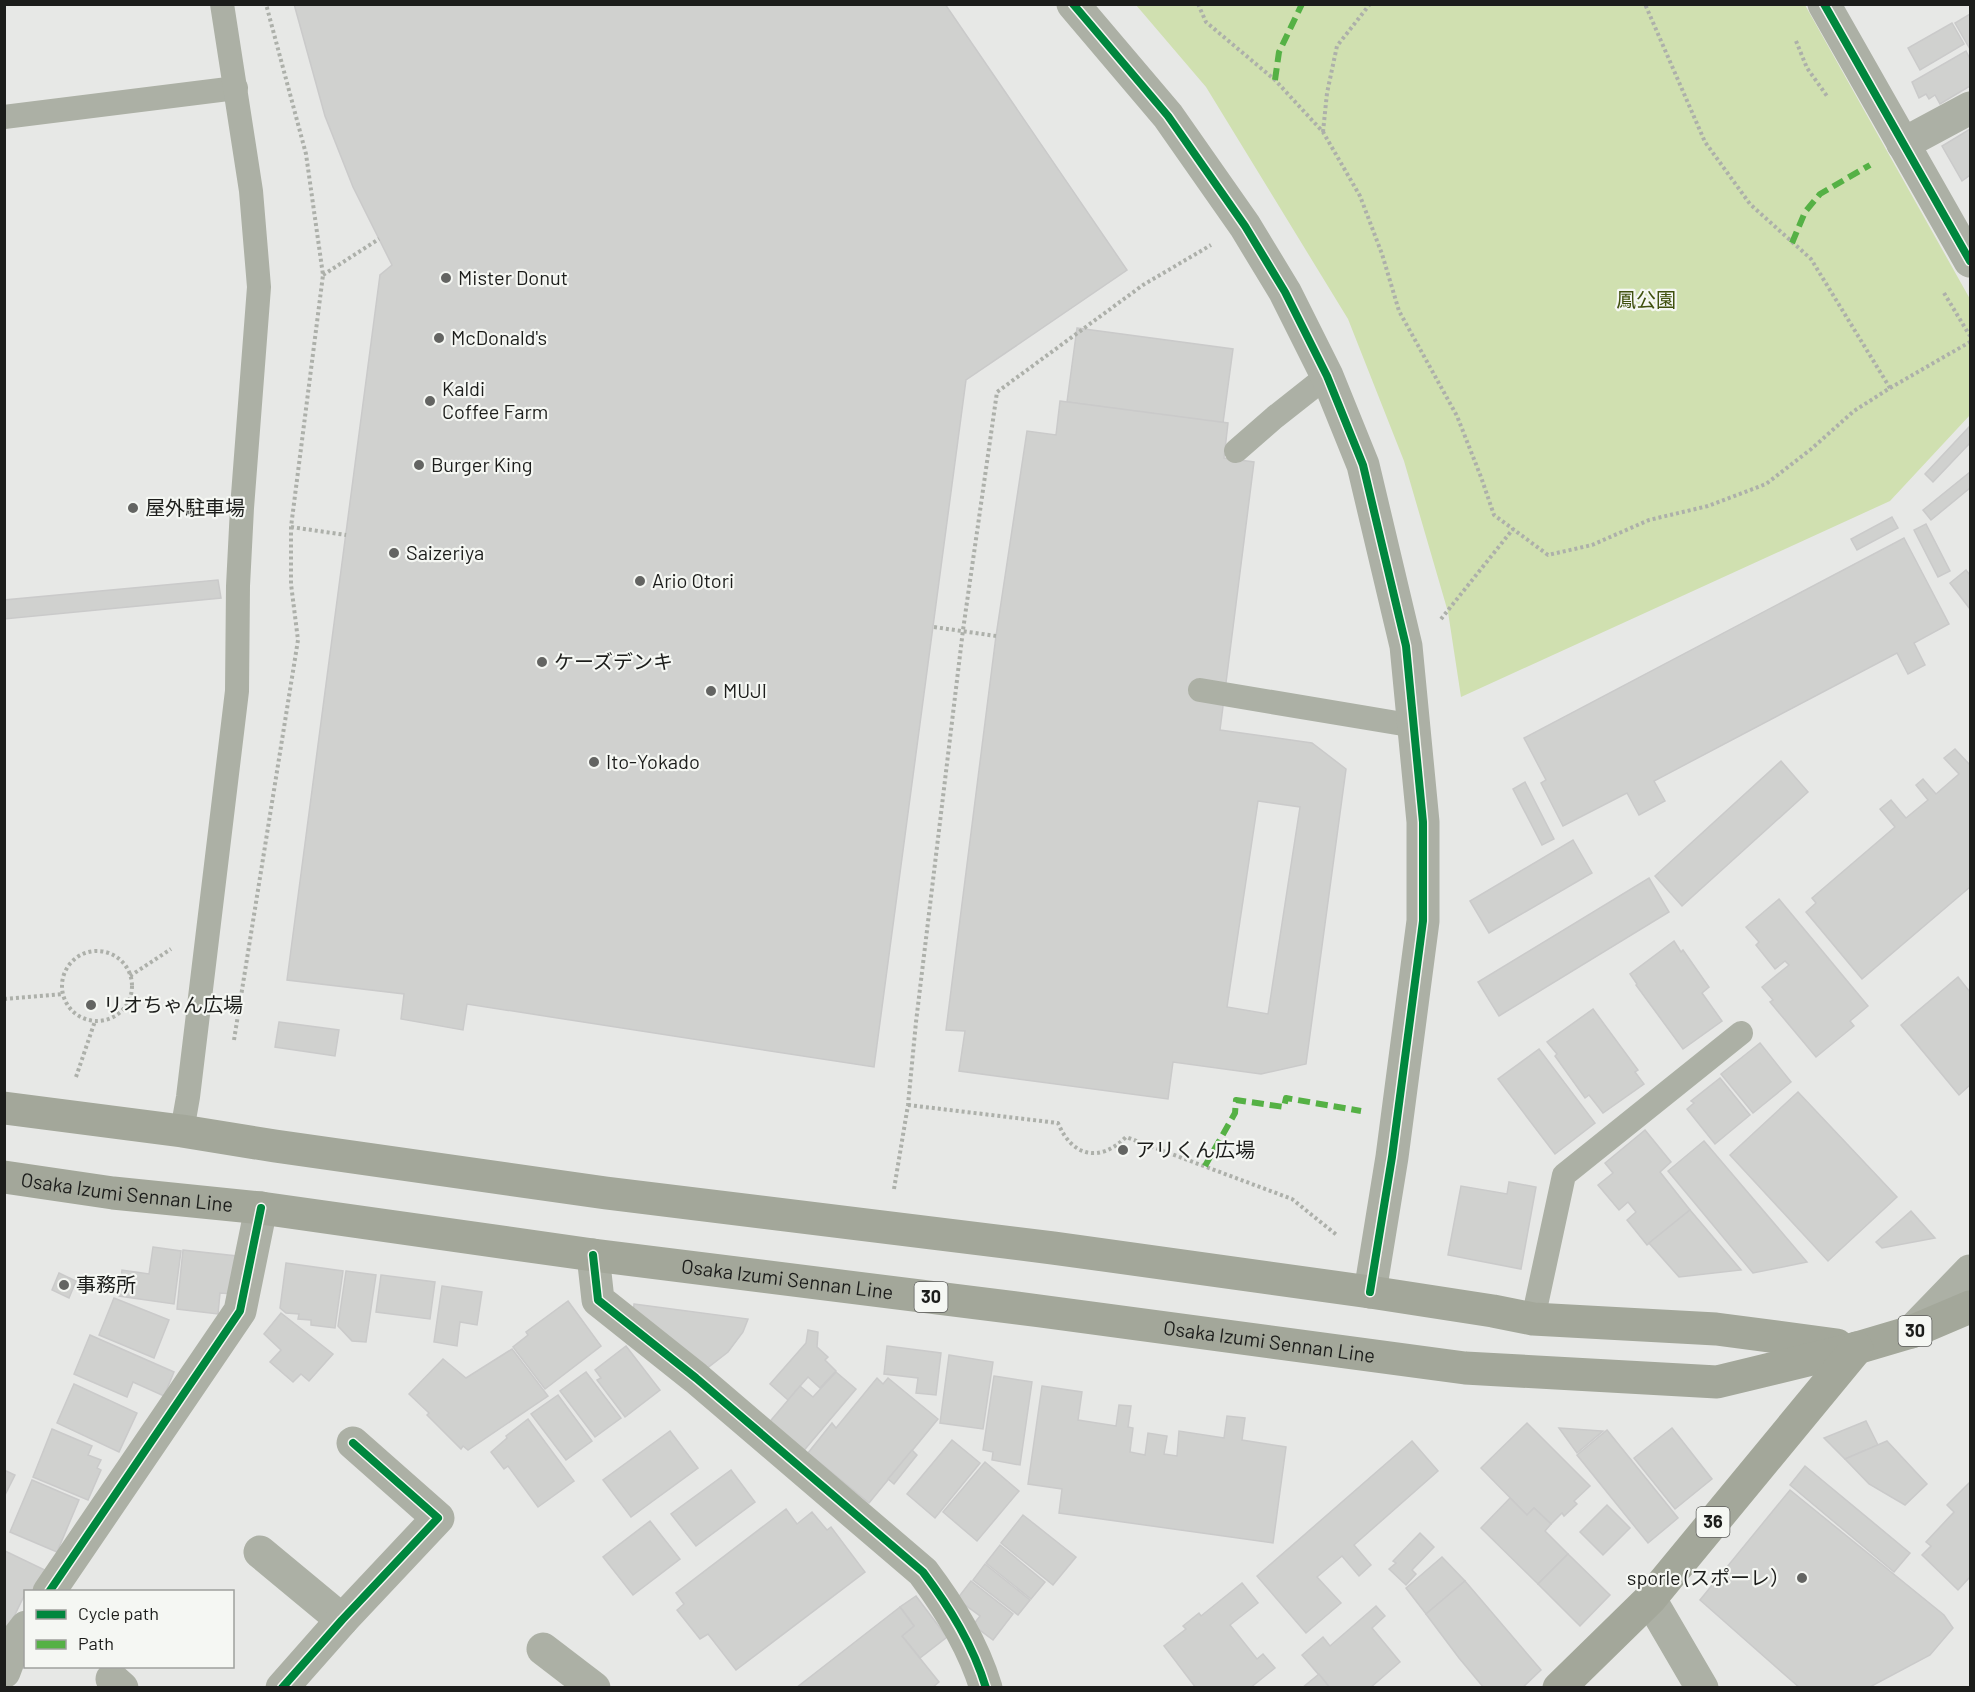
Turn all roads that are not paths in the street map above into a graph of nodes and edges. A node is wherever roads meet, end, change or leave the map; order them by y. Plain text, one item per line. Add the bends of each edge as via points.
1 (222, 4) edge
2 (1073, 4) edge
3 (1824, 4) edge
4 (236, 88) junction
5 (1971, 108) edge
6 (4, 117) edge
7 (1903, 144) junction
8 (1971, 261) edge
9 (1327, 376) junction
10 (1236, 451) dead end
11 (1200, 690) dead end
12 (1415, 726) junction
13 (1741, 1033) dead end
14 (4, 1108) edge
15 (182, 1131) junction
16 (4, 1177) edge
17 (261, 1208) junction
18 (593, 1255) junction
19 (1971, 1271) edge
20 (1370, 1292) junction
21 (1971, 1307) edge
22 (1533, 1319) junction
23 (1911, 1332) junction
24 (1857, 1348) junction
25 (353, 1443) dead end
26 (260, 1552) dead end
27 (50, 1590) edge
28 (1650, 1599) junction
29 (342, 1620) junction
30 (24, 1630) edge
31 (543, 1649) dead end
32 (4, 1672) edge
33 (282, 1688) edge
34 (594, 1688) edge
35 (986, 1688) edge
36 (1559, 1688) edge
37 (1702, 1688) edge

1 - 4 lane
2 - 9 street via 1167,116 1238,217 1285,292
3 - 7 street
4 - 6 lane
4 - 15 lane via 260,287 242,508 237,691
5 - 7 street
7 - 8 street
9 - 10 lane
9 - 12 street via 1363,465 1406,646
11 - 12 lane
12 - 20 street via 1423,822 1423,921
13 - 22 lane via 1564,1175
14 - 15 main road, Osaka Izumi Sennan Line / 30
15 - 20 main road, Osaka Izumi Sennan Line / 30 via 606,1193
16 - 17 main road, Osaka Izumi Sennan Line / 30
17 - 18 main road, Osaka Izumi Sennan Line / 30
17 - 27 street via 240,1311
18 - 24 main road, Osaka Izumi Sennan Line / 30 via 1465,1368 1717,1382
18 - 35 street via 598,1300 696,1378 923,1572 975,1653
19 - 23 street
20 - 22 main road, Osaka Izumi Sennan Line / 30
21 - 23 main road, Osaka Izumi Sennan Line / 30
22 - 24 main road, Osaka Izumi Sennan Line / 30 via 1716,1329
23 - 24 main road, Osaka Izumi Sennan Line / 30
24 - 28 main road, 36
25 - 29 street via 438,1518
26 - 29 street
28 - 36 main road, 36
28 - 37 street
29 - 33 street
30 - 32 street
31 - 34 street

